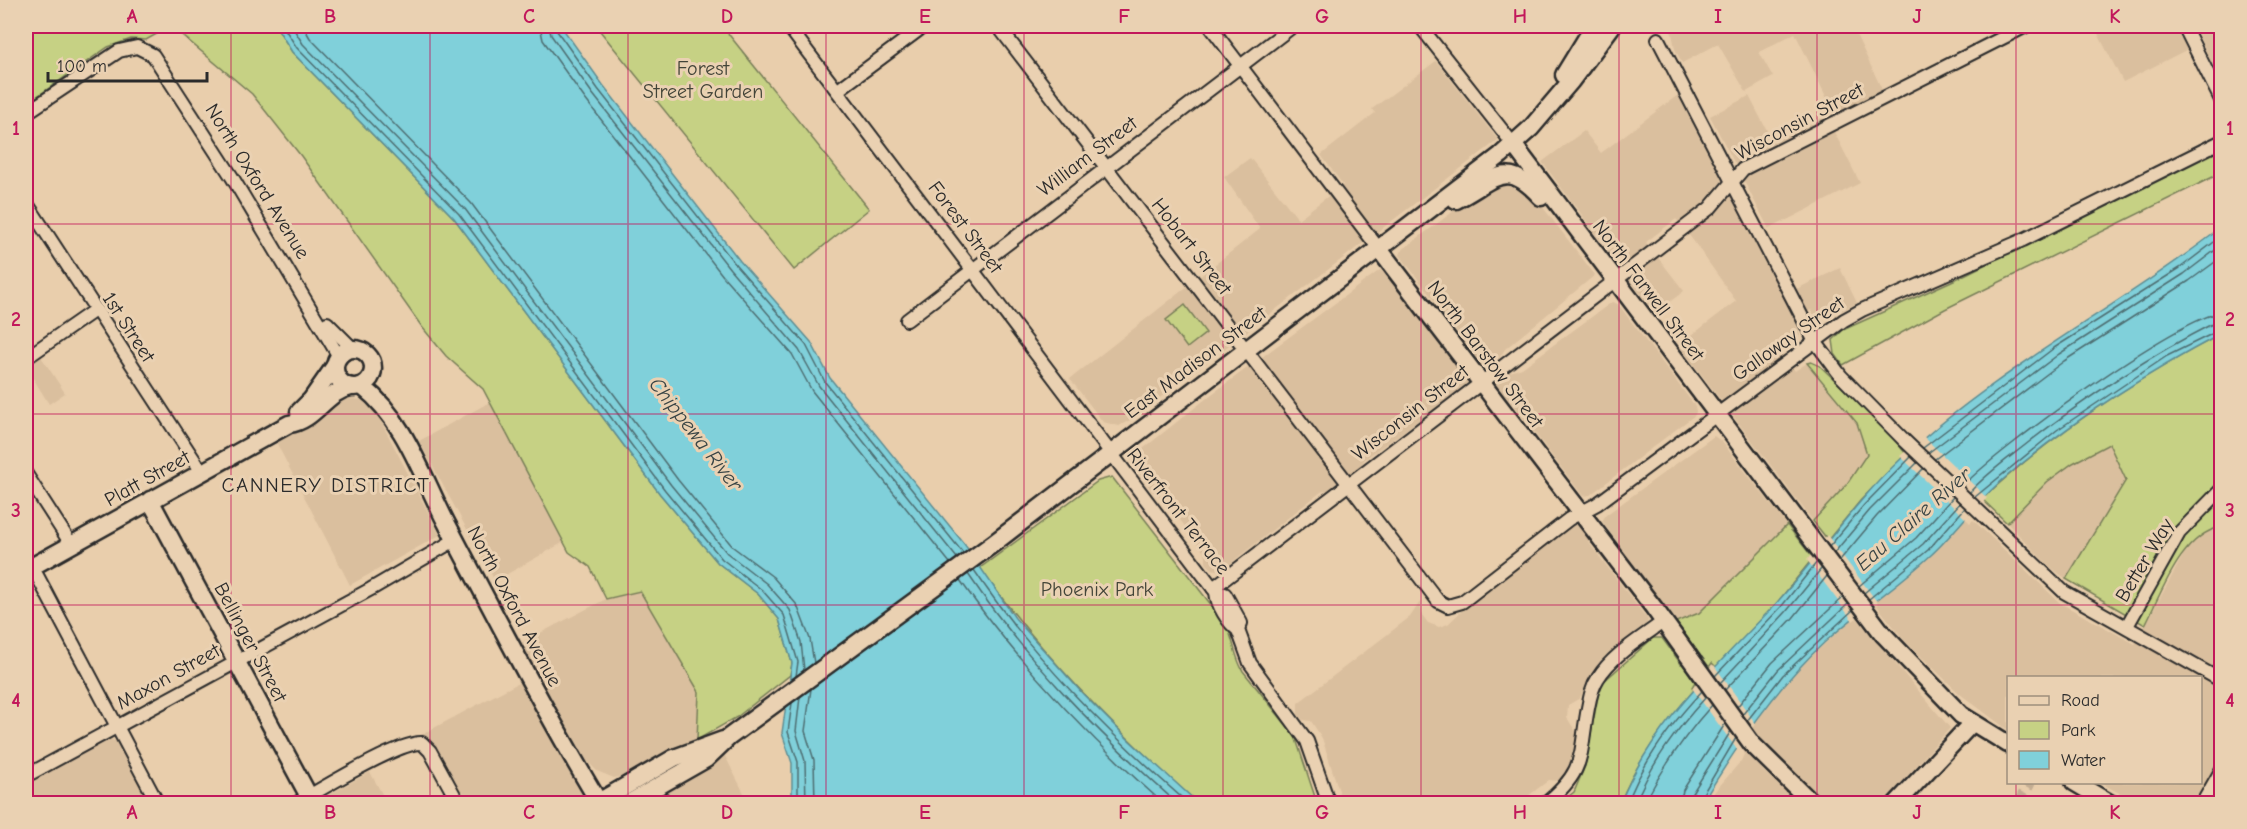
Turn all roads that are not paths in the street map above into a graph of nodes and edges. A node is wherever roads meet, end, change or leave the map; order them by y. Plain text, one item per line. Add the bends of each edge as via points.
1 (788, 26) edge
2 (924, 26) edge
3 (998, 26) edge
4 (1210, 26) edge
5 (1293, 26) edge
6 (1420, 26) edge
7 (1594, 26) edge
8 (1612, 26) edge
9 (2026, 26) edge
10 (2184, 26) edge
11 (1658, 39) dead end
12 (1240, 64) junction
13 (838, 90) junction
14 (2222, 102) edge
15 (26, 113) edge
16 (1534, 124) junction
17 (2222, 141) edge
18 (1513, 144) junction
19 (1106, 166) junction
20 (1733, 182) junction
21 (26, 202) edge
22 (1558, 204) junction
23 (1430, 211) junction
24 (1379, 249) junction
25 (973, 269) junction
26 (1616, 280) junction
27 (95, 310) junction
28 (907, 320) dead end
29 (1814, 340) junction
30 (1246, 349) junction
31 (341, 357) junction
32 (26, 358) edge
33 (373, 373) junction
34 (1481, 381) junction
35 (357, 387) junction
36 (1717, 415) junction
37 (289, 424) junction
38 (398, 425) junction
39 (1110, 454) junction
40 (202, 472) junction
41 (26, 474) edge
42 (1349, 484) junction
43 (2222, 489) edge
44 (150, 501) junction
45 (1581, 513) junction
46 (455, 540) junction
47 (71, 544) junction
48 (29, 568) edge
49 (1214, 590) junction
50 (1443, 605) joint
51 (1664, 621) junction
52 (2127, 626) junction
53 (237, 660) junction
54 (2222, 681) edge
55 (1972, 723) junction
56 (117, 726) junction
57 (729, 737) junction
58 (2007, 743) edge
59 (2222, 770) edge
60 (26, 776) edge
61 (2076, 784) edge
62 (306, 801) edge
63 (598, 803) edge
64 (158, 804) edge
65 (459, 804) edge
66 (627, 804) edge
67 (1329, 804) edge
68 (1545, 804) edge
69 (1813, 804) edge
70 (1896, 804) edge
71 (2111, 804) edge
72 (2202, 804) edge

1 - 13 street, Forest Street
2 - 13 street
3 - 19 street, Hobart Street
4 - 12 street, North Barstow Street
5 - 12 street, William Street
6 - 18 street, North Farwell Street
7 - 16 main road, East Madison Street
8 - 16 main road, East Madison Street
9 - 20 street, Wisconsin Street via 1743,169
10 - 14 street
11 - 20 street
12 - 19 street, William Street
12 - 24 street, North Barstow Street
13 - 25 street, Forest Street
15 - 31 street, North Oxford Avenue via 119,51 137,47 153,55 317,315 323,318
16 - 18 main road, East Madison Street
17 - 29 street, Galloway Street via 2023,240 1862,310
18 - 22 main road, North Farwell Street
18 - 23 main road, East Madison Street
19 - 25 street, William Street
19 - 30 street, Hobart Street
20 - 26 street, Wisconsin Street via 1710,208
20 - 29 street
21 - 27 street, 1st Street
22 - 23 main road via 1550,204 1524,179 1510,174
22 - 26 main road, North Farwell Street
23 - 24 main road, East Madison Street
24 - 30 main road, East Madison Street
24 - 34 main road, North Barstow Street
25 - 28 street, William Street
25 - 39 street, Forest Street
26 - 34 street, Wisconsin Street
26 - 36 main road, North Farwell Street
27 - 32 street
27 - 40 street, 1st Street
29 - 36 street, Galloway Street
29 - 52 street via 1841,376 1905,441 2064,592
30 - 39 main road, East Madison Street
30 - 42 street, Hobart Street
31 - 33 main road via 365,353
31 - 35 main road via 339,379
31 - 37 main road, Platt Street
33 - 35 main road via 372,379
33 - 38 main road, North Oxford Avenue via 395,406
34 - 42 street, Wisconsin Street
34 - 45 main road, North Barstow Street
35 - 37 main road, Platt Street via 336,393 299,423
35 - 38 main road, North Oxford Avenue via 375,396
36 - 45 street, Galloway Street
36 - 55 main road, North Farwell Street via 1872,620 1928,683
37 - 40 main road, Platt Street
38 - 46 main road, North Oxford Avenue
39 - 49 street, Riverfront Terrace
39 - 57 main road, East Madison Street
40 - 44 main road, Platt Street
41 - 47 street
42 - 49 street, Wisconsin Street
42 - 50 street, Hobart Street
43 - 52 street, Better Way via 2179,533
44 - 47 main road, Platt Street
44 - 53 main road, Bellinger Street
45 - 50 street, Galloway Street via 1462,602
45 - 51 main road, North Barstow Street
46 - 53 street, Maxon Street
46 - 63 main road, North Oxford Avenue
47 - 48 main road, Platt Street
48 - 56 street
49 - 67 street, Riverfront Terrace via 1225,594 1235,608 1250,663 1307,741
51 - 68 street via 1613,660 1598,678 1579,765 1560,792
51 - 69 main road, North Barstow Street via 1752,744
52 - 54 street
53 - 56 street, Maxon Street
53 - 62 main road, Bellinger Street
55 - 58 main road, North Farwell Street
55 - 70 main road
56 - 60 street, Maxon Street
56 - 64 street
57 - 63 main road via 674,759
57 - 66 main road via 706,759
59 - 72 street
61 - 71 main road
62 - 65 street via 397,750 422,743

